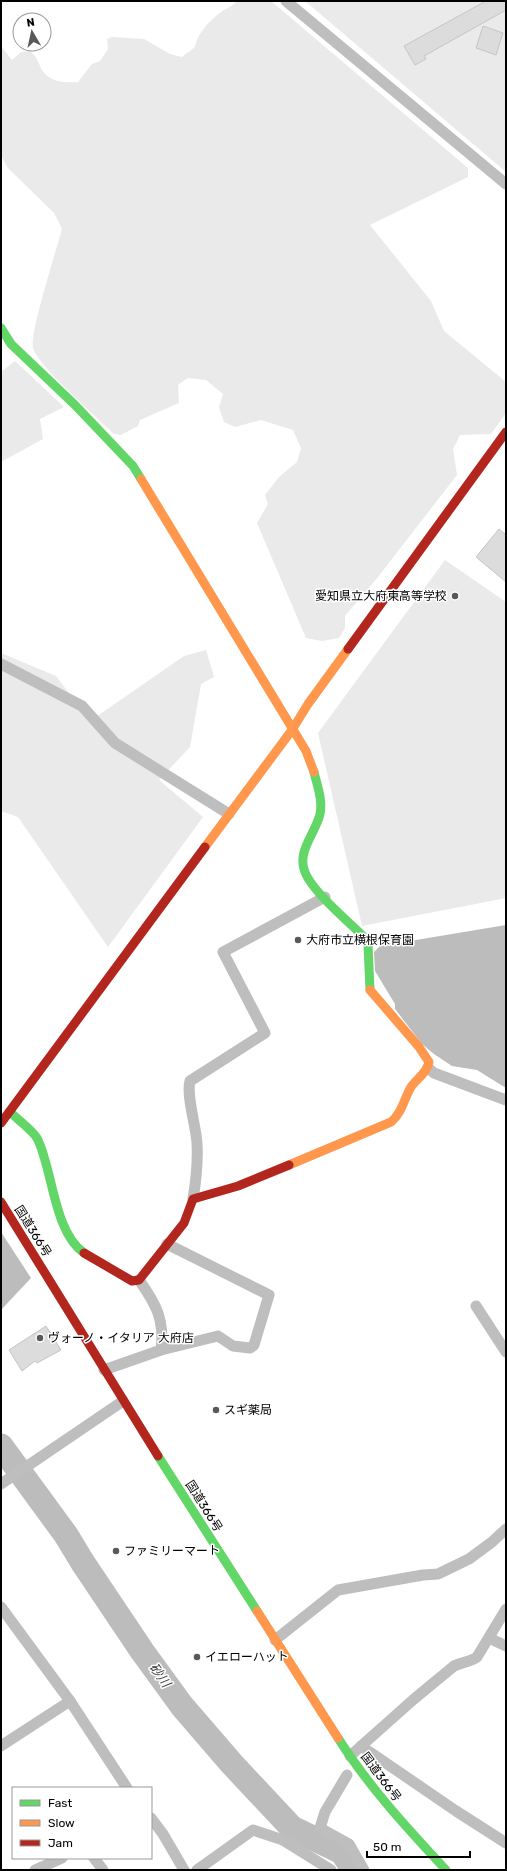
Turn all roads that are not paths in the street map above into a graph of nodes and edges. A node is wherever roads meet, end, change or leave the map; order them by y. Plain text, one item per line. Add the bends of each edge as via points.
1 (286, 1) edge
2 (506, 184) edge
3 (1, 328) edge
4 (506, 432) edge
5 (1, 664) edge
6 (292, 730) junction
7 (229, 814) junction
8 (325, 897) junction
9 (428, 1068) junction
10 (506, 1100) edge
11 (10, 1112) junction
12 (1, 1123) edge
13 (193, 1199) junction
14 (1, 1202) edge
15 (167, 1244) junction
16 (139, 1280) junction
17 (476, 1306) dead end
18 (161, 1350) junction
19 (506, 1352) edge
20 (104, 1370) junction
21 (123, 1401) junction
22 (2, 1483) edge
23 (506, 1529) edge
24 (1, 1607) edge
25 (506, 1609) edge
26 (488, 1638) junction
27 (275, 1640) junction
28 (506, 1646) edge
29 (70, 1701) junction
30 (1, 1746) edge
31 (361, 1746) junction
32 (350, 1756) junction
33 (347, 1775) dead end
34 (126, 1787) edge
35 (152, 1819) edge
36 (506, 1843) edge
37 (60, 1859) edge
38 (95, 1859) edge
39 (34, 1870) edge
40 (103, 1870) edge
41 (184, 1870) edge
42 (197, 1870) edge
43 (331, 1870) edge
44 (364, 1870) edge
45 (446, 1870) edge

1 - 2 street
3 - 6 main road via 11,344 75,405 133,466
4 - 6 main road via 308,704
5 - 7 street via 82,706 115,743
6 - 7 main road
6 - 8 main road via 313,765 320,808 319,819 304,855 303,870
7 - 11 main road
8 - 9 main road via 363,936 368,945 370,991 419,1048 429,1062
8 - 13 street via 223,952 265,1033 190,1081 188,1087 197,1144
9 - 10 street via 434,1073
9 - 13 main road via 412,1086 396,1118 391,1122 238,1186
11 - 12 main road
11 - 16 main road via 38,1139 58,1209 68,1234 82,1252 132,1281
13 - 15 main road via 184,1223
14 - 20 main road, 国道366号
15 - 16 main road
15 - 18 street via 269,1295 254,1345 250,1348 233,1346 218,1336
16 - 18 street via 150,1295 161,1321
17 - 19 street
18 - 20 street
20 - 21 main road, 国道366号
21 - 22 street
21 - 27 main road, 国道366号
23 - 27 street via 469,1559 438,1574 338,1590
24 - 29 street
25 - 26 street
26 - 28 street
26 - 31 street via 477,1657 454,1666
27 - 32 main road, 国道366号
29 - 30 street
29 - 34 street
31 - 32 street
31 - 36 street
32 - 45 main road, 国道366号 via 392,1812
33 - 44 street via 325,1812 320,1828 349,1844
35 - 41 street via 164,1834
37 - 39 street
38 - 40 street
42 - 43 street via 253,1830 283,1840

